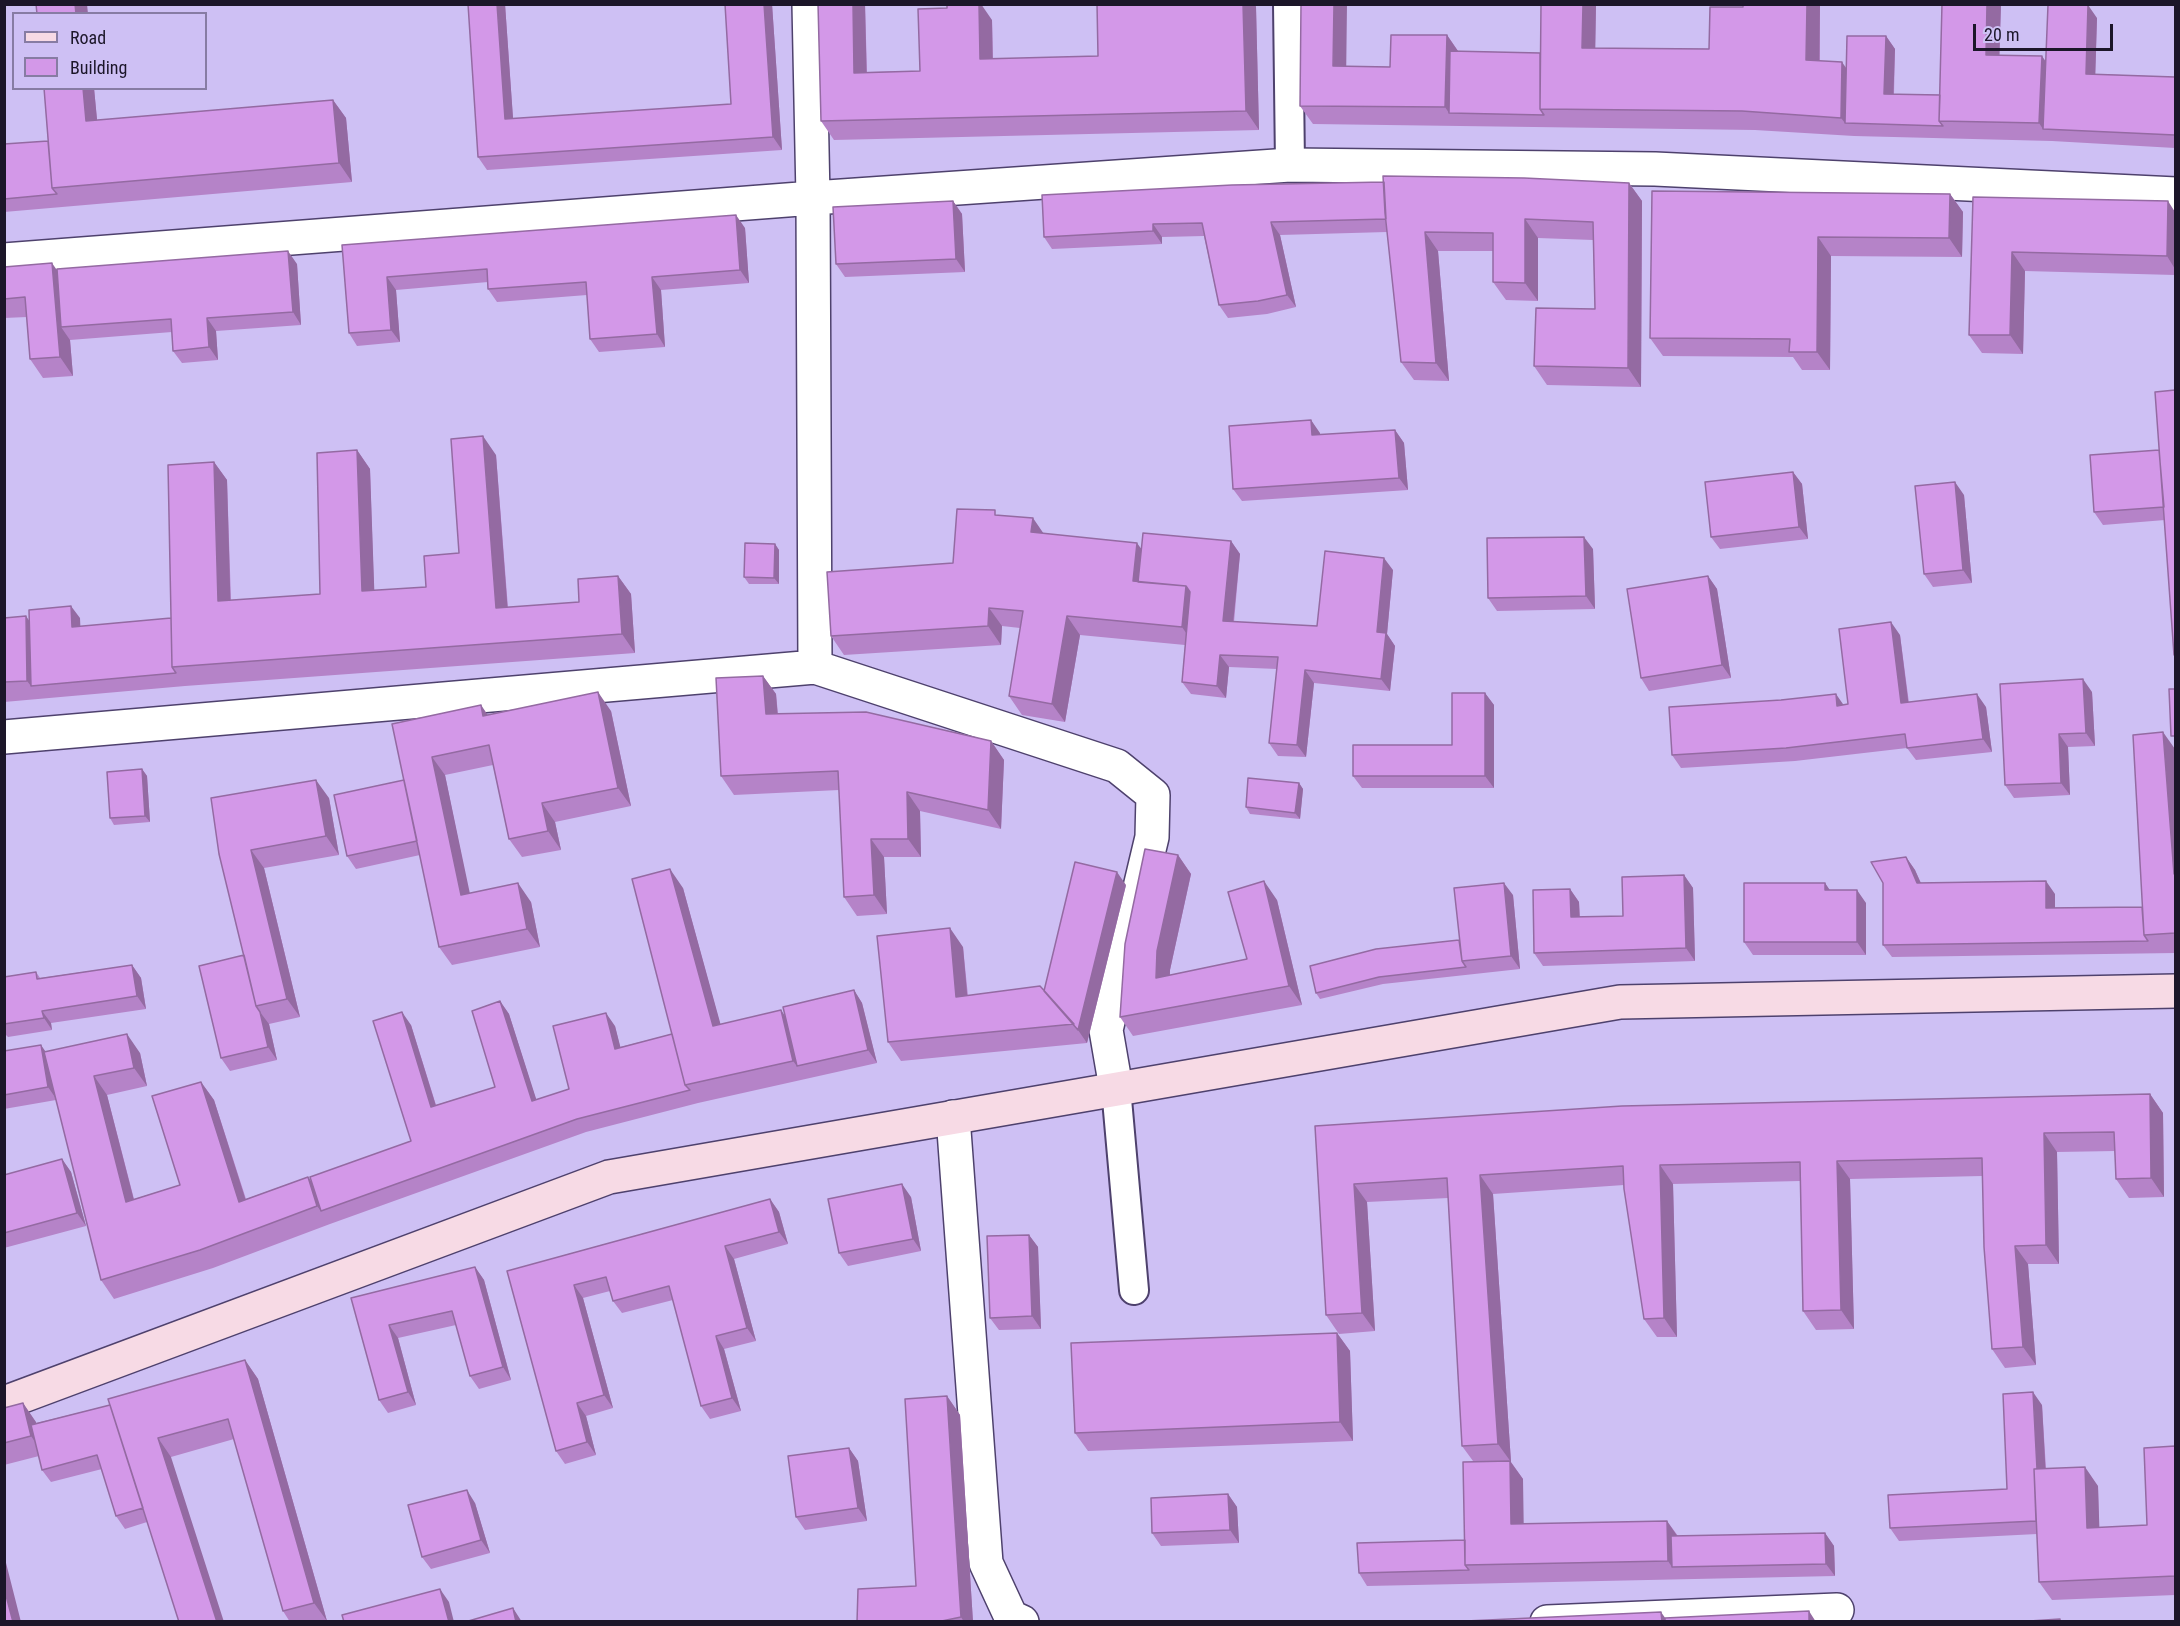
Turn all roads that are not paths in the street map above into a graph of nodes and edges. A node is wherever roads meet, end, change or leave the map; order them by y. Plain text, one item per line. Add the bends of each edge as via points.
1 (809, 4) edge
2 (1288, 4) edge
3 (1290, 165) junction
4 (2175, 194) edge
5 (813, 198) junction
6 (4, 260) edge
7 (815, 667) junction
8 (4, 737) edge
9 (2175, 991) edge
10 (1116, 1088) junction
11 (953, 1117) junction
12 (1134, 1290) dead end
13 (4, 1403) edge
14 (1837, 1610) dead end
15 (1022, 1622) edge
16 (1547, 1622) edge

1 - 5 street
2 - 3 lane
3 - 4 street via 1655,169
3 - 5 street
5 - 6 street
5 - 7 street
7 - 8 street
7 - 10 street via 1117,766 1153,795 1152,837 1106,1030
9 - 10 street via 1620,1002
10 - 11 street
10 - 12 lane
11 - 13 street via 609,1177
11 - 15 street via 986,1563 1011,1617
14 - 16 street

